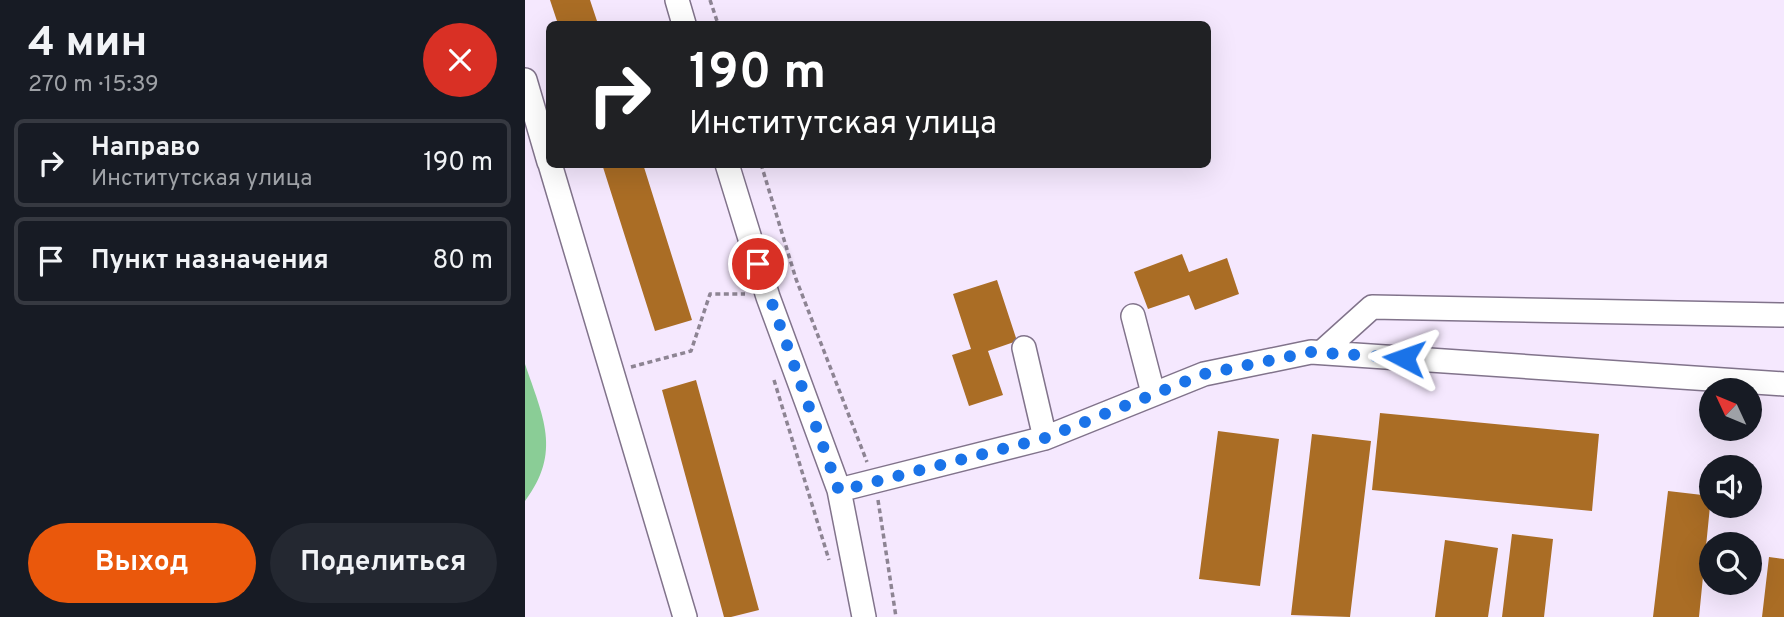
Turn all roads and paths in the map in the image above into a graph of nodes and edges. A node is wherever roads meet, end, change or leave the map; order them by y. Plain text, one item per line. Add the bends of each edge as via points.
1 (677, 0) edge
2 (711, 0) edge
3 (683, 21) edge
4 (717, 21) edge
5 (525, 80) edge
6 (546, 150) edge
7 (551, 168) edge
8 (728, 168) edge
9 (762, 168) edge
10 (747, 294) dead end
11 (1784, 315) edge
12 (1133, 316) dead end
13 (1024, 348) dead end
14 (1322, 352) junction
15 (612, 372) junction
16 (1784, 384) edge
17 (1153, 393) junction
18 (1045, 438) junction
19 (875, 481) junction
20 (839, 491) junction
21 (685, 617) edge
22 (864, 617) edge
23 (896, 617) edge

1 - 3 street
2 - 4 path
5 - 6 street
7 - 15 street
8 - 20 street via 768,297
9 - 19 path via 796,279
10 - 15 path via 710,295 691,351
11 - 14 street via 1371,307
12 - 17 street
13 - 18 street
14 - 16 street
14 - 17 street via 1204,374
15 - 21 street
17 - 18 street
18 - 19 street
19 - 20 street
19 - 23 path
20 - 22 street

